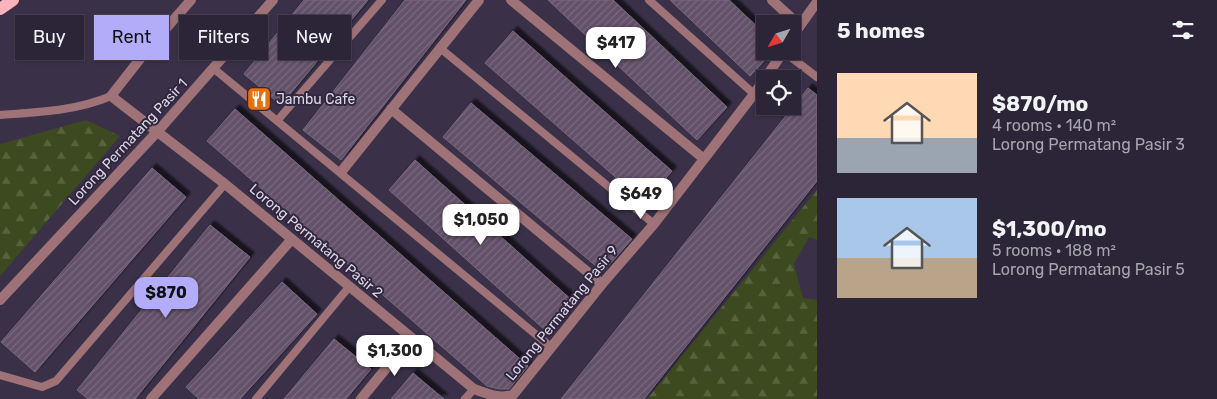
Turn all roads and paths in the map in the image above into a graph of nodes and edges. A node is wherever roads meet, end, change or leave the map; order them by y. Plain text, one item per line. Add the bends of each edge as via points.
1 (13, 0) edge
2 (191, 0) edge
3 (273, 0) edge
4 (382, 0) edge
5 (479, 0) edge
6 (510, 0) edge
7 (649, 0) edge
8 (772, 0) edge
9 (817, 2) edge
10 (0, 9) edge
11 (789, 15) edge
12 (801, 24) edge
13 (440, 48) junction
14 (778, 60) edge
15 (795, 60) edge
16 (214, 68) junction
17 (817, 77) edge
18 (754, 94) junction
19 (111, 96) junction
20 (391, 109) junction
21 (0, 115) edge
22 (277, 120) junction
23 (158, 131) junction
24 (704, 159) junction
25 (341, 172) junction
26 (225, 184) junction
27 (654, 224) junction
28 (292, 239) junction
29 (602, 284) junction
30 (349, 287) junction
31 (0, 300) edge
32 (411, 338) junction
33 (551, 347) junction
34 (0, 375) edge
35 (474, 389) junction
36 (506, 398) edge
37 (151, 399) edge
38 (256, 399) edge
39 (361, 399) edge
40 (465, 399) edge

1 - 10 main road
2 - 19 street
3 - 16 street, Lorong Permatang Pasir 1
4 - 22 lane
5 - 13 street
6 - 24 street
7 - 18 lane
8 - 11 street
9 - 12 street
13 - 20 street
13 - 27 lane
14 - 18 street, Lorong Permatang Pasir 9
15 - 17 lane
16 - 22 lane
16 - 23 street, Lorong Permatang Pasir 1
18 - 24 street, Lorong Permatang Pasir 9
19 - 21 lane via 94,103 49,112
19 - 23 street, Lorong Permatang Pasir 2
20 - 25 street
20 - 29 street
22 - 25 lane
23 - 26 street, Lorong Permatang Pasir 2
23 - 31 street, Lorong Permatang Pasir 1
24 - 27 street, Lorong Permatang Pasir 9
25 - 33 lane
26 - 28 street, Lorong Permatang Pasir 2
26 - 34 lane via 56,381 42,386
27 - 29 street, Lorong Permatang Pasir 9
28 - 30 street, Lorong Permatang Pasir 2
28 - 37 street
29 - 33 street, Lorong Permatang Pasir 9
30 - 32 street, Lorong Permatang Pasir 2
30 - 38 lane
32 - 35 street, Lorong Permatang Pasir 2
32 - 39 street
33 - 36 street, Lorong Permatang Pasir 9 via 513,395
35 - 36 street, Lorong Permatang Pasir 2 via 499,399
35 - 40 lane

